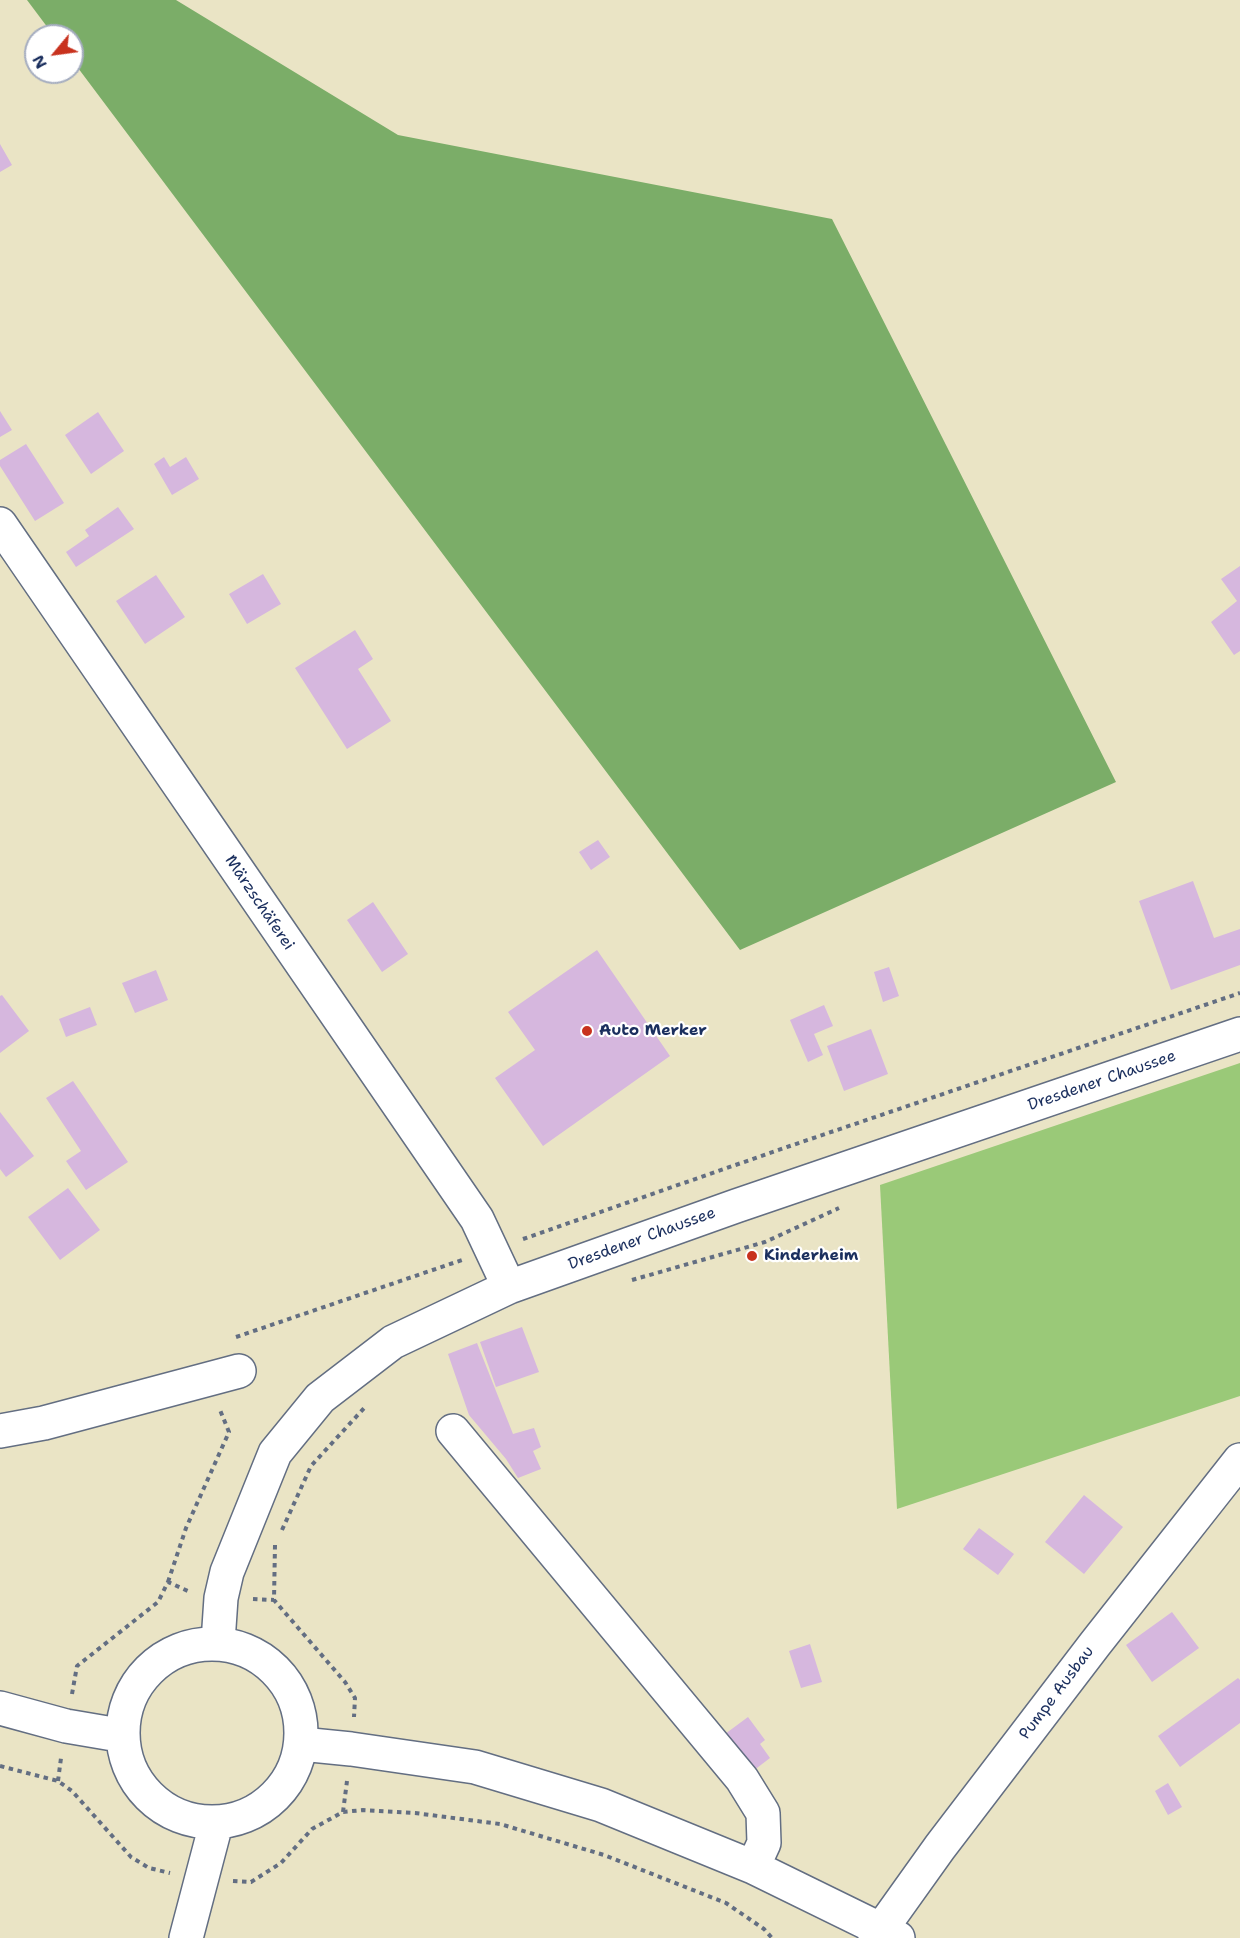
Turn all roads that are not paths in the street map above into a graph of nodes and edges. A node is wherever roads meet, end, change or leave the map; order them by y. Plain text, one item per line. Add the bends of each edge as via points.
1 (0, 524) edge
2 (1240, 1034) edge
3 (509, 1287) junction
4 (239, 1371) dead end
5 (0, 1431) edge
6 (453, 1431) dead end
7 (1240, 1460) edge
8 (218, 1642) junction
9 (0, 1708) edge
10 (119, 1735) junction
11 (302, 1744) junction
12 (216, 1824) junction
13 (753, 1867) junction
14 (884, 1936) edge
15 (186, 1938) edge

1 - 3 street, Märzschäferei via 477,1219
2 - 3 street, Dresdener Chaussee
3 - 8 street, Dresdener Chaussee via 393,1342 320,1398 275,1453 227,1572
4 - 5 street
6 - 13 street via 742,1779 764,1813 764,1843
7 - 14 street, Pumpe Ausbau via 940,1847
8 - 10 street via 184,1648 151,1667 130,1697
8 - 11 street via 264,1660 288,1685 300,1715
9 - 10 street
10 - 12 street via 125,1763 142,1790 165,1810 190,1821
11 - 12 street via 291,1777 270,1803 248,1816
11 - 13 street via 475,1767 601,1805
12 - 15 street
13 - 14 street

